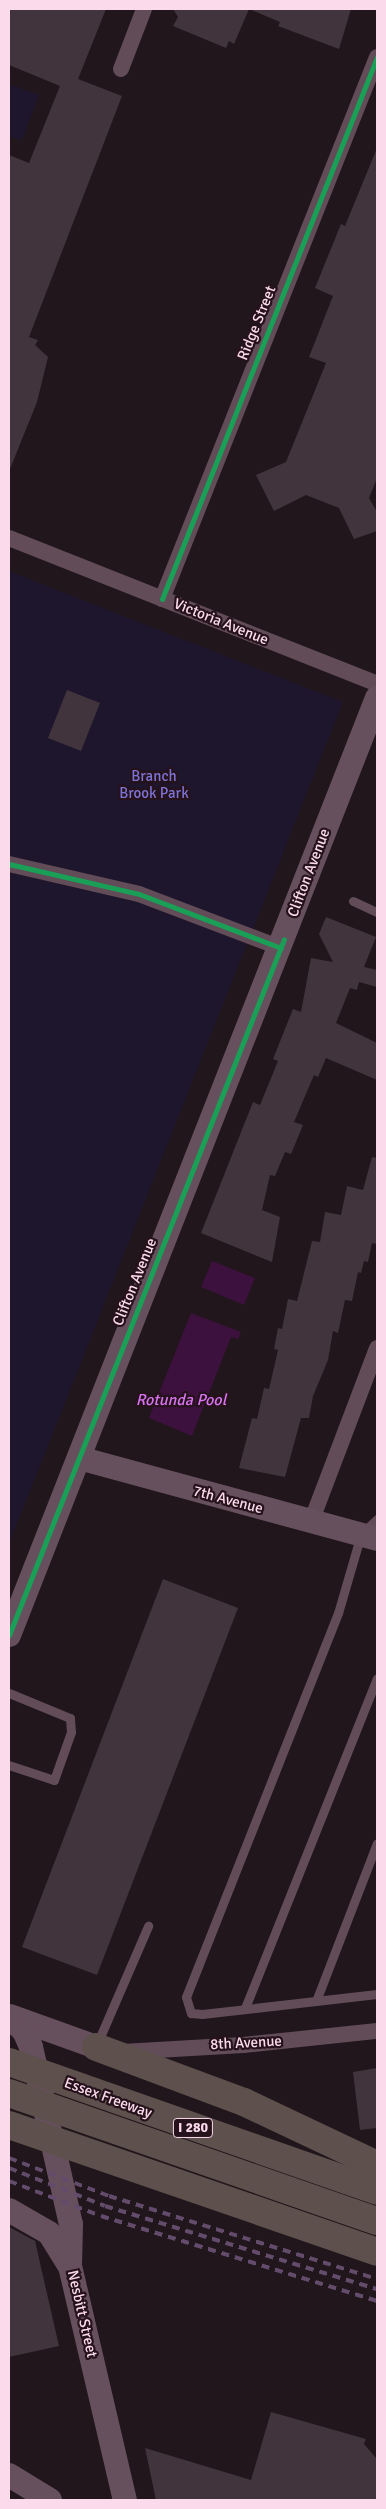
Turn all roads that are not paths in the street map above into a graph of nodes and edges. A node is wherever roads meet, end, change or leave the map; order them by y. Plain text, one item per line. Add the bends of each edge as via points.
1 (144, 9) edge
2 (377, 56) edge
3 (121, 69) dead end
4 (9, 538) edge
5 (162, 599) junction
6 (377, 684) edge
7 (377, 698) edge
8 (9, 864) edge
9 (353, 901) dead end
10 (377, 912) edge
11 (281, 948) junction
12 (377, 1348) edge
13 (79, 1458) junction
14 (311, 1522) junction
15 (372, 1531) edge
16 (9, 1634) edge
17 (377, 1678) edge
18 (9, 1694) edge
19 (9, 1765) edge
20 (377, 1843) edge
21 (148, 1926) dead end
22 (377, 1994) edge
23 (316, 2001) junction
24 (245, 2008) junction
25 (9, 2016) edge
26 (377, 2031) edge
27 (105, 2050) junction
28 (9, 2062) edge
29 (9, 2093) edge
30 (9, 2125) edge
31 (52, 2142) junction
32 (377, 2164) edge
33 (377, 2191) edge
34 (9, 2210) edge
35 (377, 2221) edge
36 (377, 2252) edge
37 (70, 2266) junction
38 (9, 2475) edge
39 (50, 2500) edge
40 (125, 2500) edge

1 - 3 street
2 - 5 street, Ridge Street
4 - 5 street, Victoria Avenue
5 - 6 street, Victoria Avenue
7 - 11 main road, Clifton Avenue
8 - 11 street via 139,894
9 - 10 lane
11 - 13 main road, Clifton Avenue
12 - 14 street
13 - 14 main road, 7th Avenue
13 - 16 main road, Clifton Avenue
14 - 15 main road, 7th Avenue
15 - 24 lane via 186,1997 191,2013
17 - 24 lane
18 - 19 lane via 70,1718 71,1732 54,1780
20 - 23 lane
21 - 27 lane
22 - 23 lane
23 - 24 lane
25 - 27 main road, 8th Avenue
25 - 31 main road, Nesbitt Street via 24,2032 31,2047
26 - 27 street, 8th Avenue via 243,2045
27 - 32 highway via 244,2102
28 - 33 highway, Essex Freeway / I 280
29 - 35 highway, Essex Freeway / I 280
30 - 31 highway
31 - 36 highway
31 - 37 main road, Nesbitt Street via 71,2224
34 - 37 main road via 48,2233
37 - 40 main road, Nesbitt Street
38 - 39 main road

